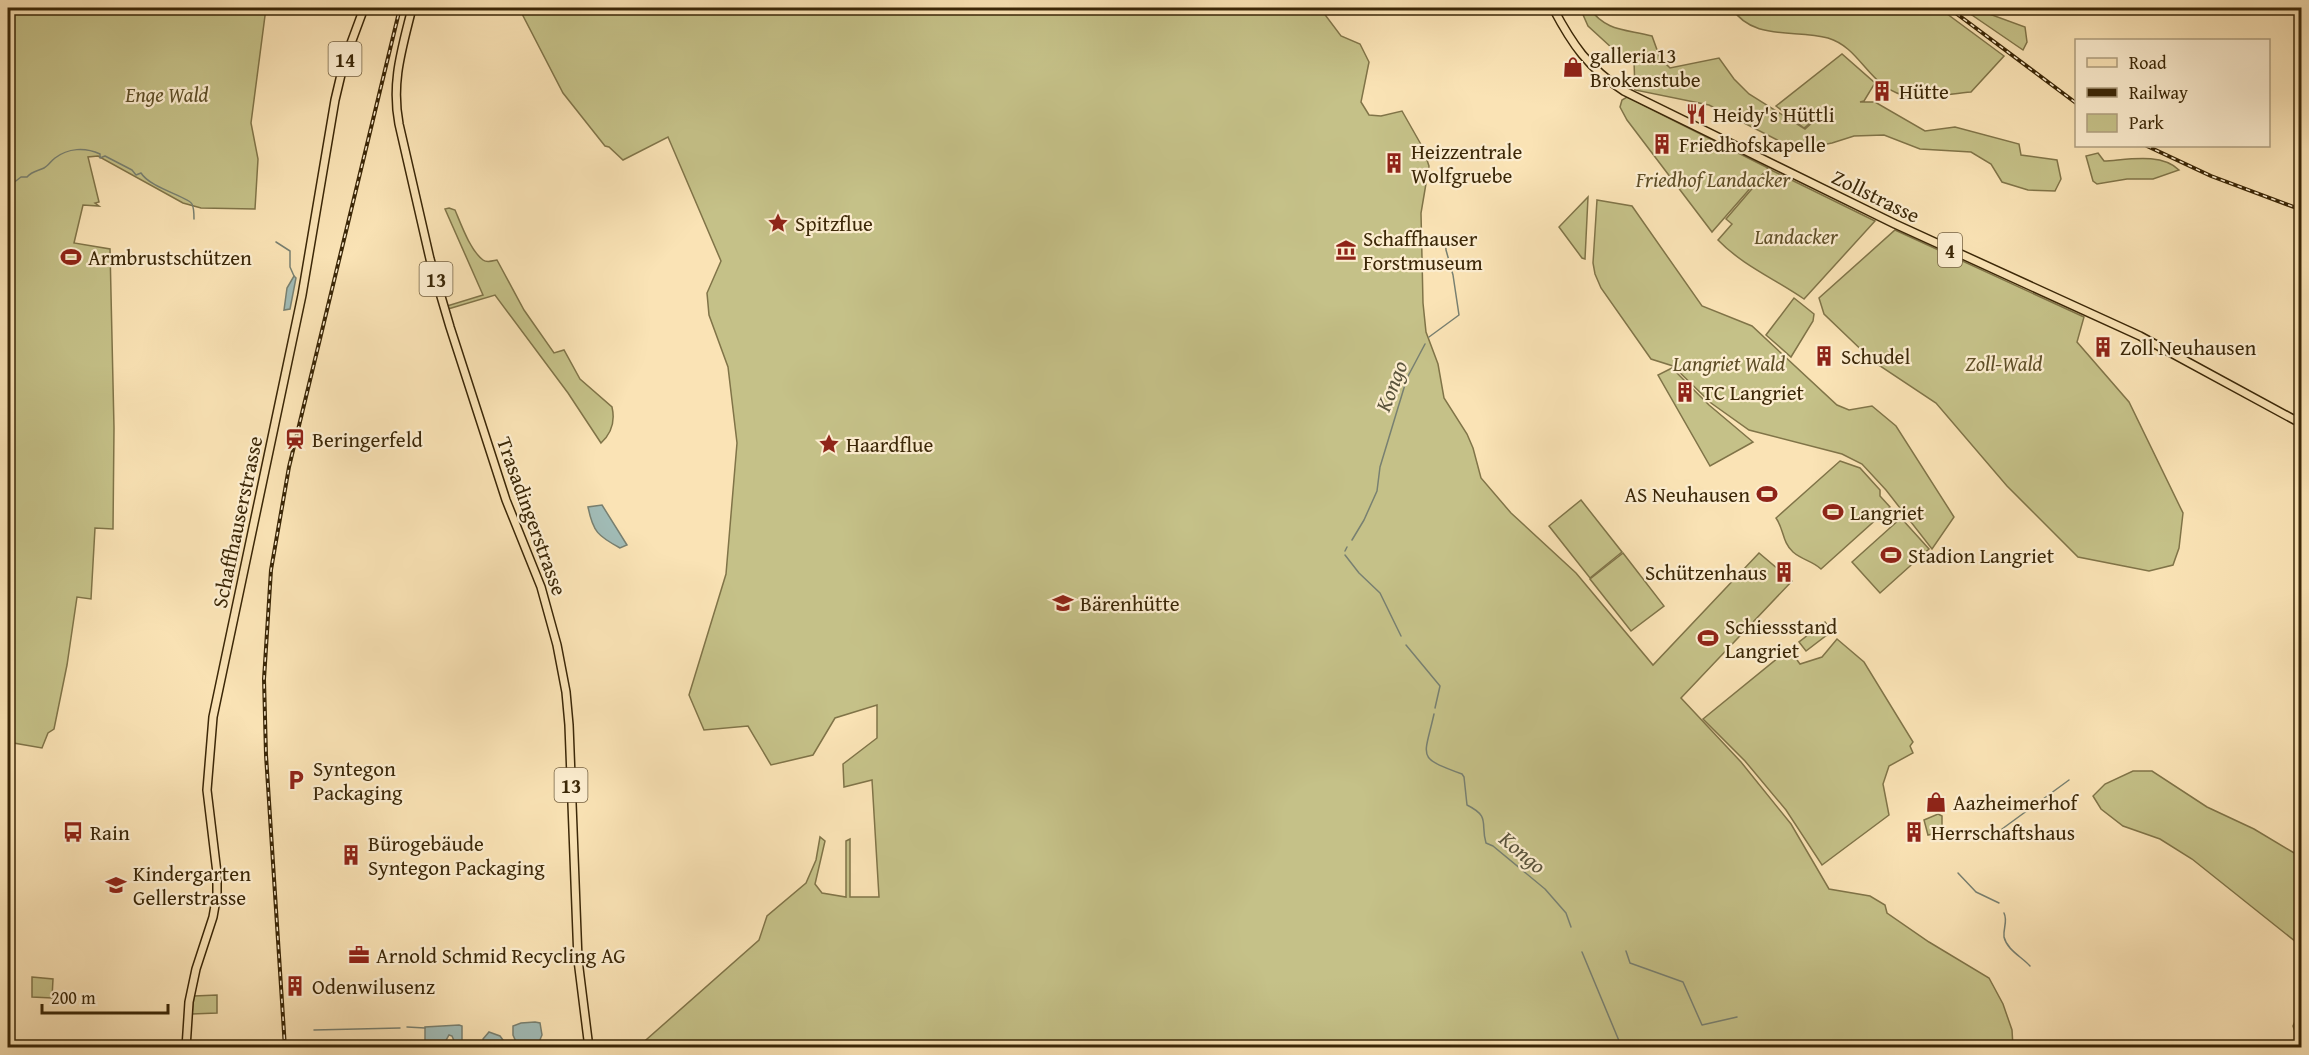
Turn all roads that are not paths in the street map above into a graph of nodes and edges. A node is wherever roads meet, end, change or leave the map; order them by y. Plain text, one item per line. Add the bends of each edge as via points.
1 (364, 8) edge
2 (412, 8) edge
3 (1553, 8) edge
4 (2301, 424) edge
5 (186, 1047) edge
6 (589, 1047) edge

1 - 5 main road, Schaffhauserstrasse / 14 via 335,100 302,295 213,717 207,790 217,894 189,1002
2 - 6 main road, Trasadingerstrasse / 13 via 395,84 401,135 443,304 503,491 541,587 563,676 569,725 578,960
3 - 4 main road, Zollstrasse / 4 via 1588,63 1624,90 1895,224 2119,327

